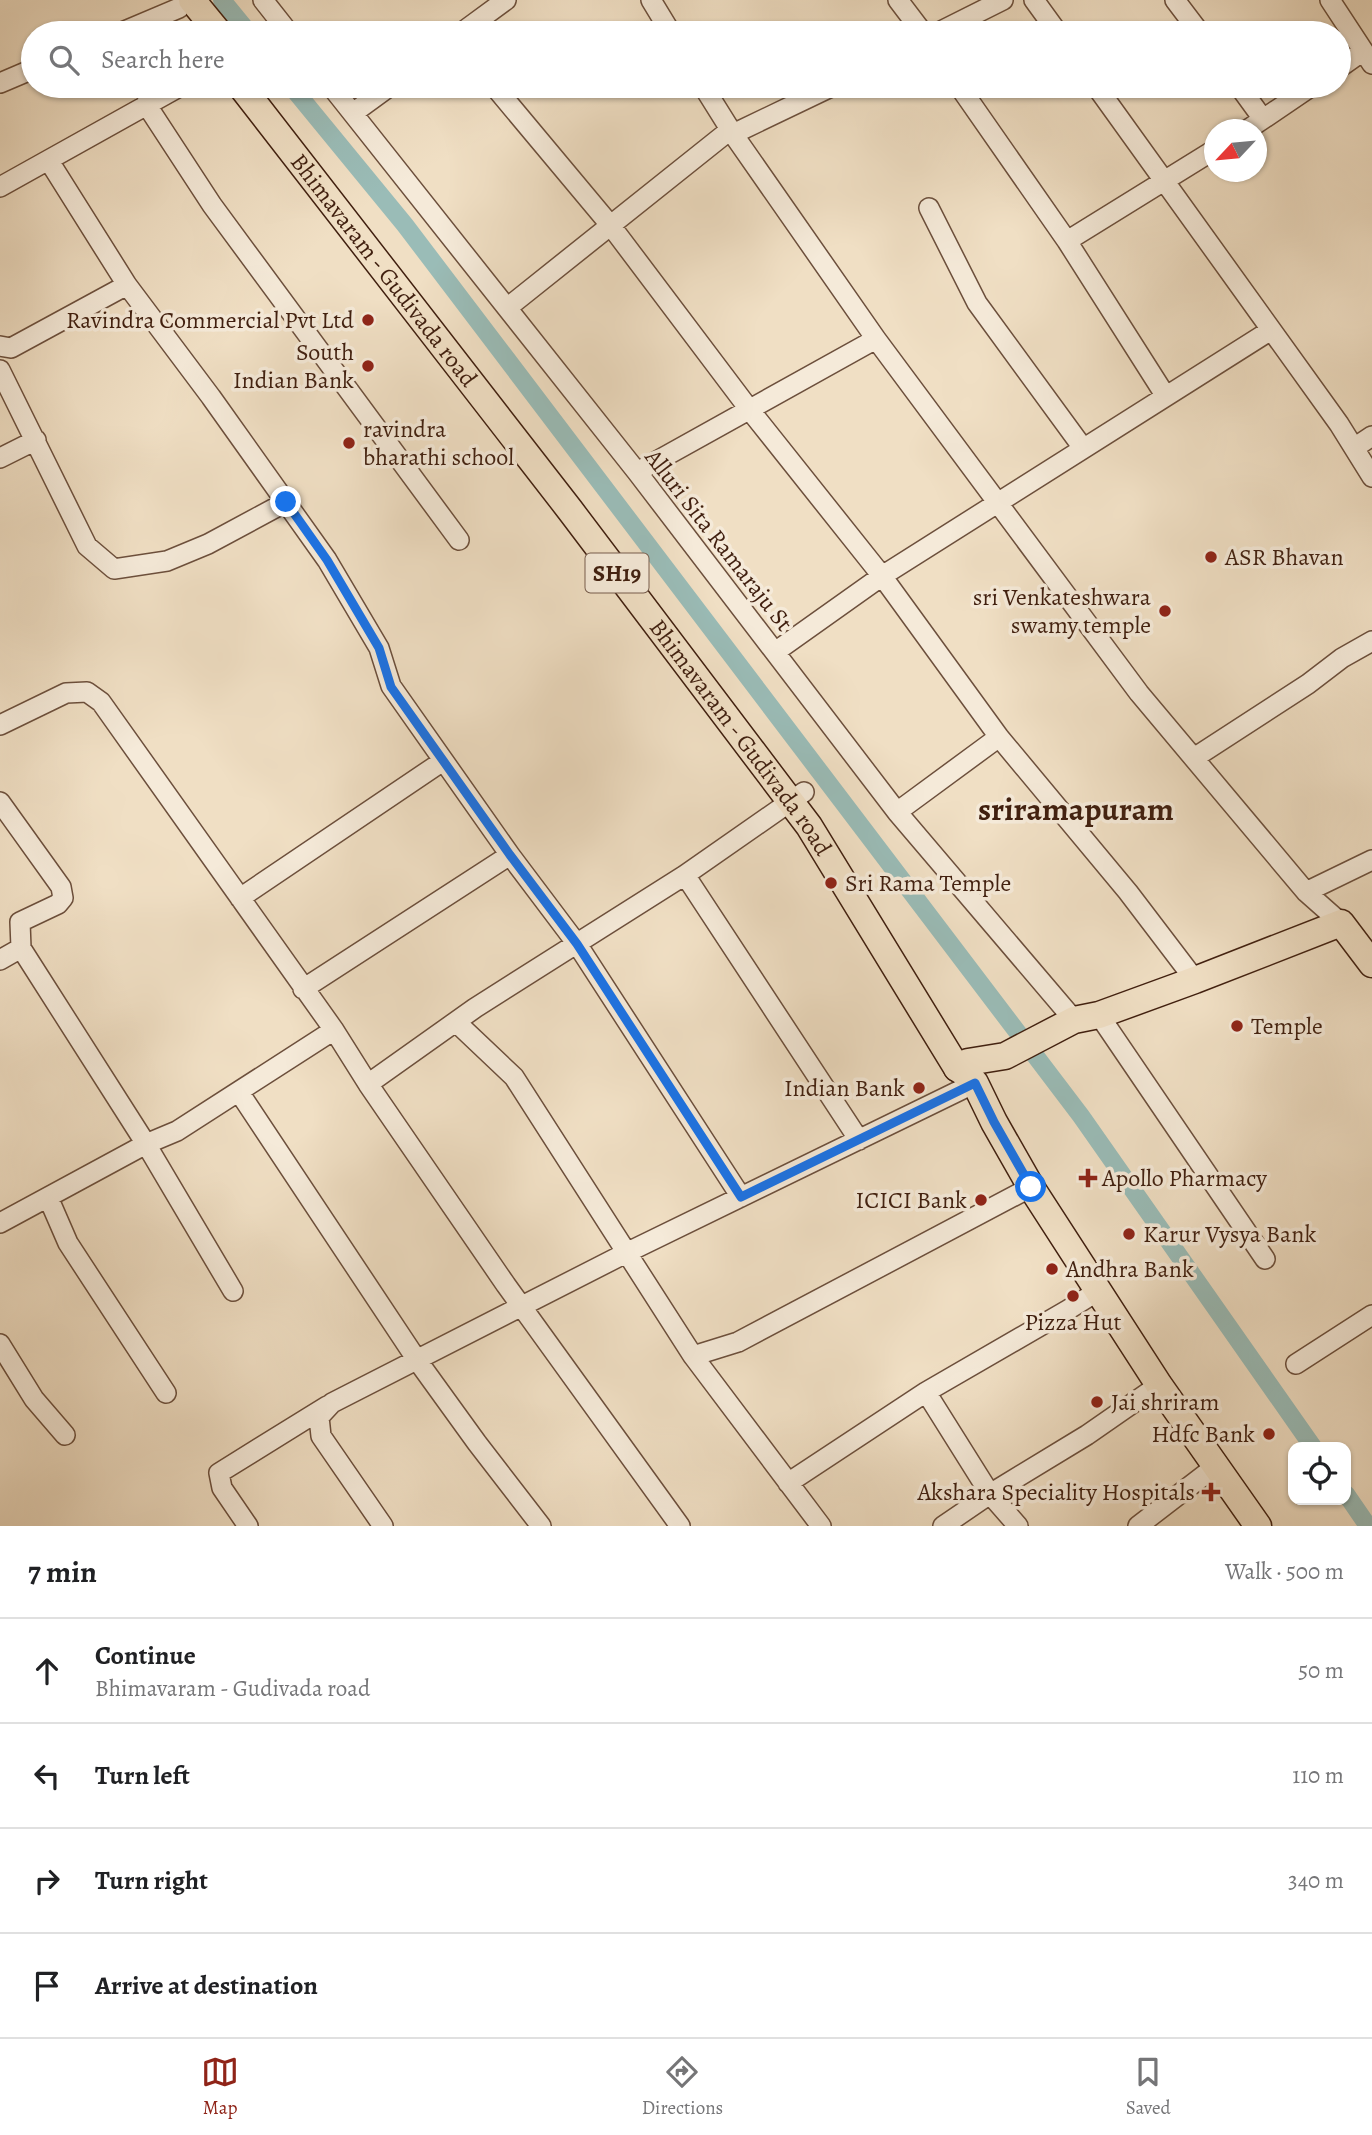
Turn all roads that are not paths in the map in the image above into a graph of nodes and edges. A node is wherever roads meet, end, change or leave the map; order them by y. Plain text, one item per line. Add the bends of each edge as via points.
1 (263, 0) edge
2 (506, 0) edge
3 (651, 0) edge
4 (898, 0) edge
5 (1003, 0) edge
6 (1034, 0) edge
7 (1175, 0) edge
8 (1330, 0) edge
9 (181, 3) edge
10 (144, 21) edge
11 (192, 21) edge
12 (204, 21) edge
13 (280, 21) edge
14 (477, 21) edge
15 (664, 21) edge
16 (914, 21) edge
17 (961, 21) edge
18 (1049, 21) edge
19 (1191, 21) edge
20 (1344, 21) edge
21 (1351, 32) edge
22 (1368, 57) edge
23 (1351, 63) edge
24 (21, 74) edge
25 (0, 83) edge
26 (158, 98) edge
27 (251, 98) edge
28 (272, 98) edge
29 (341, 98) edge
30 (374, 98) edge
31 (504, 98) edge
32 (711, 98) edge
33 (807, 98) edge
34 (968, 98) edge
35 (1105, 98) edge
36 (1244, 98) edge
37 (1294, 98) edge
38 (146, 104) junction
39 (353, 113) junction
40 (1253, 119) edge
41 (1262, 119) edge
42 (732, 132) junction
43 (1204, 157) edge
44 (49, 161) junction
45 (1165, 182) junction
46 (0, 187) edge
47 (929, 208) dead end
48 (611, 226) junction
49 (1067, 241) junction
50 (127, 285) junction
51 (507, 308) junction
52 (1271, 330) junction
53 (876, 339) junction
54 (0, 346) edge
55 (0, 370) edge
56 (1165, 395) junction
57 (749, 409) junction
58 (522, 436) junction
59 (1372, 436) edge
60 (36, 440) junction
61 (1083, 448) junction
62 (1354, 448) junction
63 (0, 458) edge
64 (636, 472) junction
65 (1372, 477) edge
66 (286, 502) junction
67 (998, 502) junction
68 (458, 540) dead end
69 (882, 576) junction
70 (1372, 641) edge
71 (775, 652) junction
72 (0, 725) edge
73 (999, 737) junction
74 (1194, 758) junction
75 (443, 761) junction
76 (797, 796) junction
77 (0, 802) edge
78 (897, 812) junction
79 (510, 855) junction
80 (1372, 860) edge
81 (685, 875) junction
82 (1306, 892) junction
83 (240, 898) junction
84 (1356, 943) edge
85 (577, 944) junction
86 (21, 947) junction
87 (0, 960) edge
88 (1195, 980) junction
89 (303, 989) junction
90 (456, 1021) junction
91 (1076, 1021) junction
92 (334, 1030) junction
93 (967, 1072) junction
94 (368, 1084) junction
95 (239, 1092) junction
96 (859, 1140) junction
97 (146, 1144) junction
98 (1031, 1187) junction
99 (48, 1197) junction
100 (741, 1197) junction
101 (0, 1223) edge
102 (626, 1253) junction
103 (1265, 1259) dead end
104 (233, 1291) dead end
105 (1098, 1291) junction
106 (522, 1306) junction
107 (1372, 1315) edge
108 (0, 1344) edge
109 (693, 1356) junction
110 (417, 1360) junction
111 (1296, 1364) dead end
112 (1159, 1385) junction
113 (926, 1392) junction
114 (166, 1393) dead end
115 (332, 1403) junction
116 (65, 1435) dead end
117 (1216, 1466) junction
118 (788, 1483) junction
119 (990, 1494) junction
120 (248, 1526) edge
121 (383, 1526) edge
122 (541, 1526) edge
123 (680, 1526) edge
124 (821, 1526) edge
125 (943, 1526) edge
126 (1018, 1526) edge
127 (1138, 1526) edge
128 (1258, 1526) edge

1 - 13 street
2 - 14 street
3 - 15 street
4 - 16 street
5 - 17 street
6 - 18 street
7 - 19 street
8 - 20 street
9 - 10 street
9 - 11 main road
9 - 12 main road
21 - 22 street
22 - 23 street
24 - 25 street
26 - 38 street
27 - 58 main road, Bhimavaram - Gudivada road / SH19
28 - 58 main road, Bhimavaram - Gudivada road / SH19
29 - 39 street, Alluri Sita Ramaraju St
30 - 39 street
31 - 48 street
32 - 42 street
33 - 42 street
34 - 49 street
35 - 45 street
36 - 40 street
37 - 41 street
38 - 44 street
38 - 68 street via 212,205
39 - 51 street, Alluri Sita Ramaraju St
42 - 48 street
42 - 53 street
43 - 45 street
44 - 46 street
44 - 50 street
45 - 49 street
45 - 52 street
47 - 61 street via 977,303
48 - 51 street
48 - 57 street
49 - 56 street
50 - 54 street via 11,348
50 - 66 street
51 - 64 street, Alluri Sita Ramaraju St
52 - 56 street
52 - 62 street
53 - 57 street
53 - 67 street
55 - 60 street
56 - 61 street
57 - 64 street
57 - 69 street
58 - 76 main road, Bhimavaram - Gudivada road / SH19
59 - 62 street
60 - 63 street
60 - 66 street via 87,546 114,569 167,561
61 - 67 street
62 - 65 street
64 - 71 street, Alluri Sita Ramaraju St
66 - 75 street via 379,648 391,687
67 - 69 street
67 - 74 street via 1139,693
69 - 71 street
69 - 73 street
70 - 74 street
71 - 78 street, Alluri Sita Ramaraju St
72 - 83 street via 66,694 87,692 101,702
73 - 78 street
73 - 88 street
74 - 82 street
75 - 79 street
75 - 83 street
76 - 81 street
76 - 93 main road, Bhimavaram - Gudivada road / SH19 via 810,826
77 - 86 street via 61,887 63,898 20,922
78 - 91 street, Alluri Sita Ramaraju St
79 - 85 street
79 - 89 street
80 - 82 street
81 - 85 street
81 - 96 street
82 - 84 street
83 - 89 street
84 - 88 main road
85 - 90 street
85 - 100 street
86 - 87 street
86 - 97 street
88 - 91 main road
89 - 92 street
90 - 94 street
90 - 102 street via 514,1077
91 - 93 main road
91 - 103 street, Alluri Sita Ramaraju St
92 - 94 street
92 - 95 street
93 - 96 street
93 - 98 main road, Bhimavaram - Gudivada road / SH19
94 - 106 street
95 - 97 street via 177,1131
95 - 110 street
96 - 100 street
97 - 99 street
97 - 104 street
98 - 105 main road, Bhimavaram - Gudivada road / SH19
98 - 109 street via 738,1342
99 - 101 street
99 - 114 street via 68,1243
100 - 102 street
102 - 106 street
102 - 109 street
105 - 112 main road, Bhimavaram - Gudivada road / SH19
105 - 113 street
106 - 110 street
106 - 123 street
107 - 111 street
108 - 116 street via 34,1399
109 - 118 street
110 - 115 street
110 - 122 street
112 - 117 main road, Bhimavaram - Gudivada road / SH19
112 - 119 street
113 - 118 street
113 - 119 street
115 - 120 street via 219,1473 222,1488
115 - 121 street via 319,1417 321,1436
117 - 127 street
117 - 128 main road, Bhimavaram - Gudivada road / SH19
118 - 124 street
119 - 125 street
119 - 126 street

